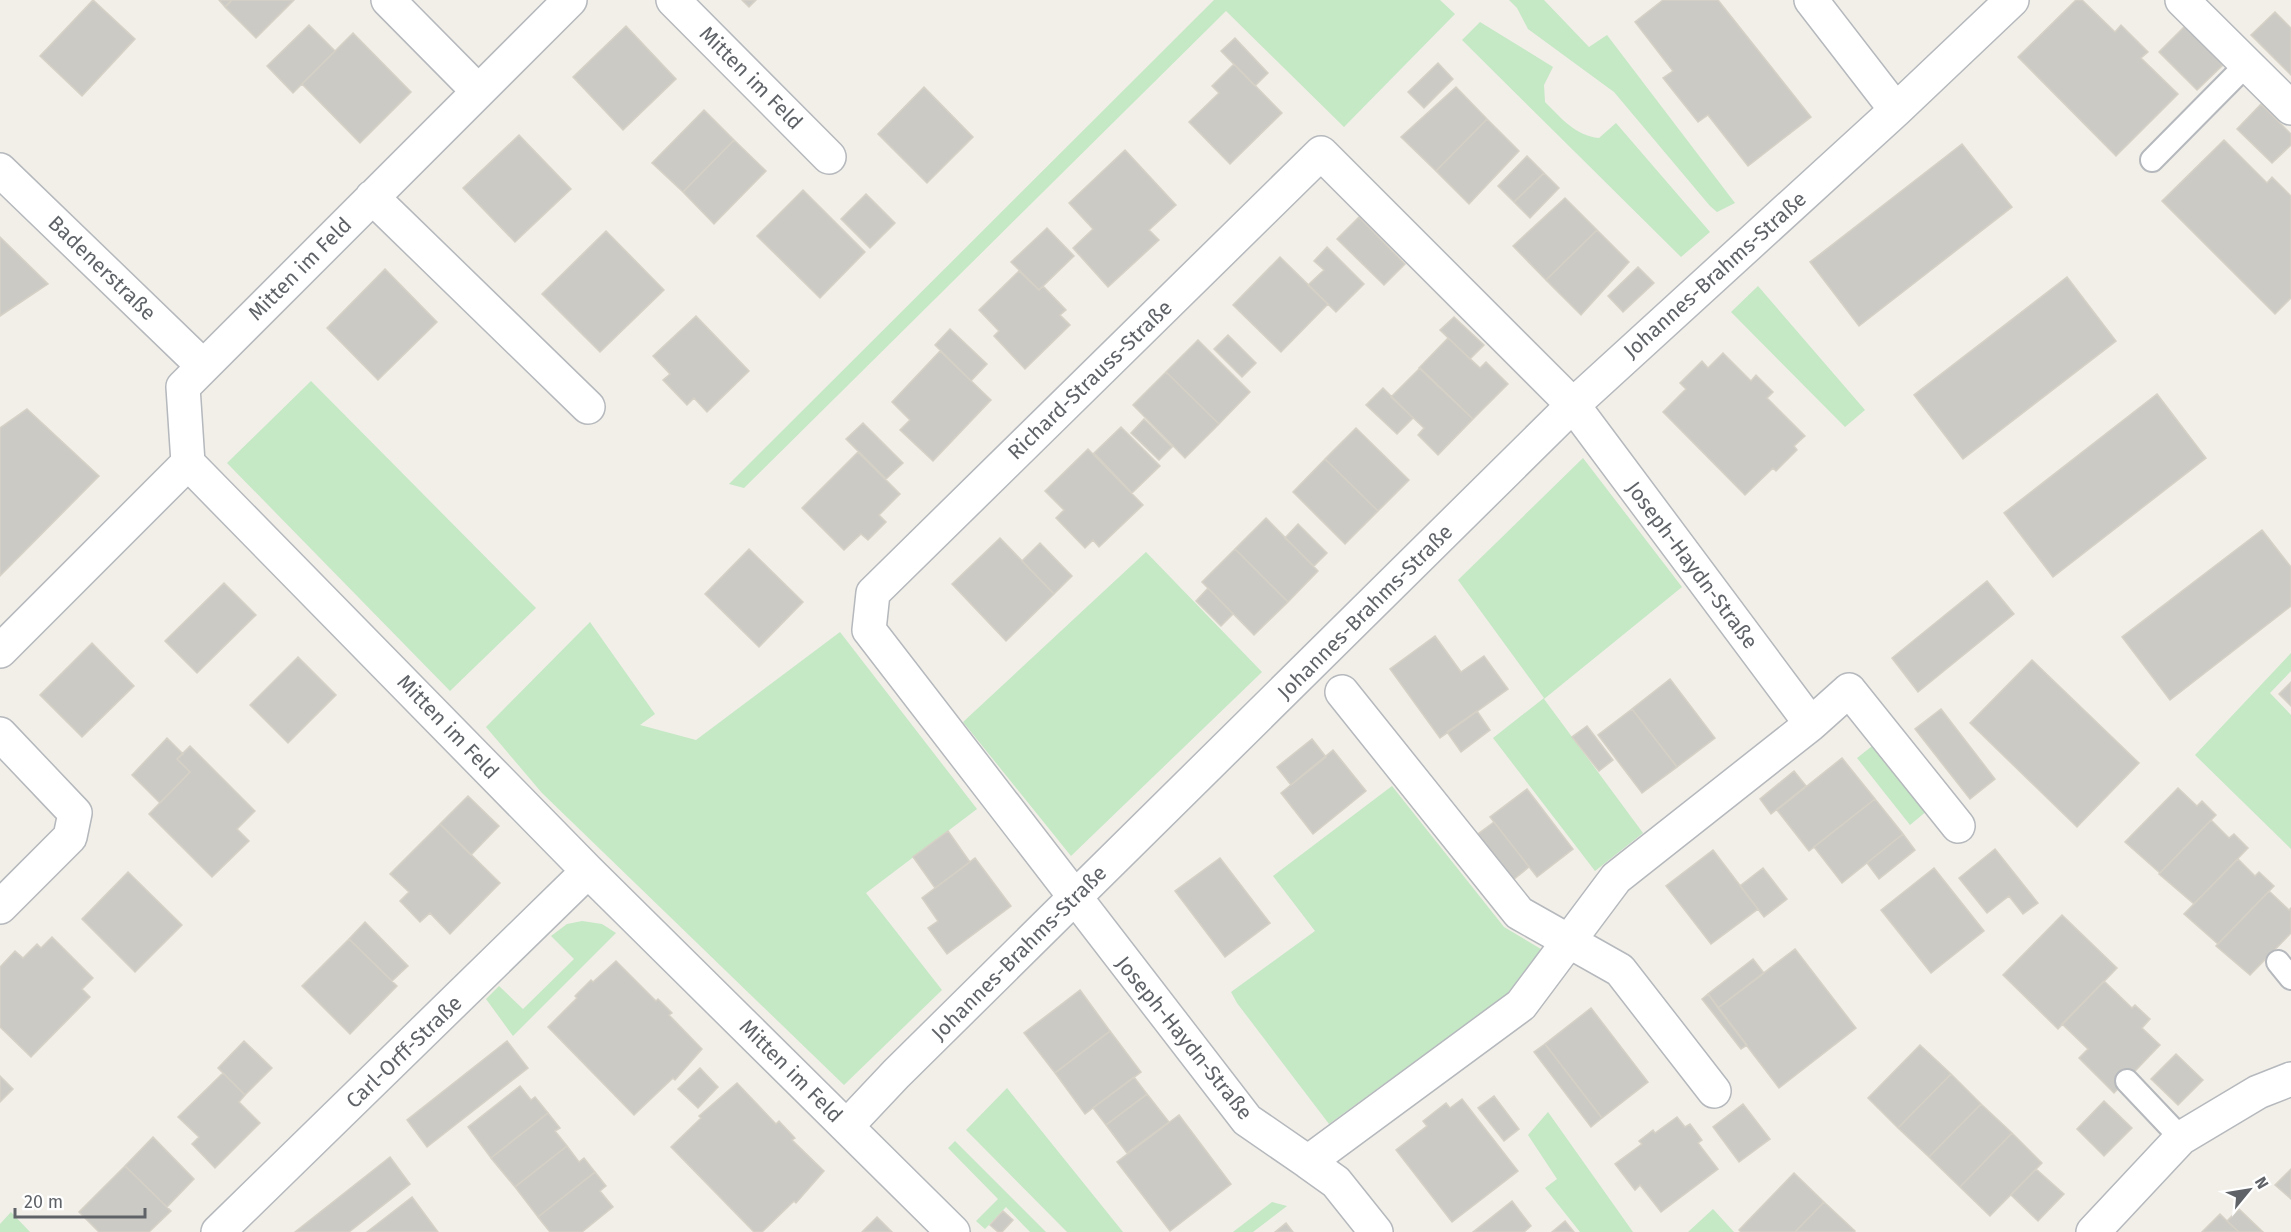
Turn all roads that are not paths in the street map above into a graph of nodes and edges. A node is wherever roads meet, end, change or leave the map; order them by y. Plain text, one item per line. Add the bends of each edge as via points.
1 (388, 0) edge
2 (570, 0) edge
3 (673, 0) edge
4 (1812, 0) edge
5 (2012, 0) edge
6 (2182, 0) edge
7 (2247, 64) junction
8 (478, 91) junction
9 (2291, 108) edge
10 (1896, 110) junction
11 (829, 157) dead end
12 (2152, 160) dead end
13 (0, 170) edge
14 (372, 197) junction
15 (203, 366) junction
16 (1573, 405) junction
17 (588, 407) dead end
18 (188, 462) junction
19 (0, 651) edge
20 (1342, 692) dead end
21 (1811, 724) junction
22 (0, 734) edge
23 (1958, 826) dead end
24 (588, 871) junction
25 (1075, 898) junction
26 (0, 907) edge
27 (1569, 941) junction
28 (2291, 1079) edge
29 (2127, 1081) dead end
30 (1714, 1091) dead end
31 (847, 1126) junction
32 (2181, 1138) junction
33 (1308, 1162) junction
34 (218, 1232) edge
35 (953, 1232) edge
36 (1376, 1232) edge
37 (2093, 1232) edge

1 - 8 street
2 - 8 street, Mitten im Feld
3 - 11 street, Mitten im Feld
4 - 10 street
5 - 10 street, Johannes-Brahms-Straße
6 - 7 street
7 - 9 street
7 - 12 lane
8 - 14 street, Mitten im Feld
10 - 16 street, Johannes-Brahms-Straße
13 - 15 street, Badenerstraße
14 - 15 street, Mitten im Feld
14 - 17 street
15 - 18 street, Mitten im Feld via 183,387
16 - 21 street, Joseph-Haydn-Straße
16 - 25 street, Johannes-Brahms-Straße
16 - 25 street, Richard-Strauss-Straße via 1321,153 873,593 869,630
18 - 19 street
18 - 24 street, Mitten im Feld
20 - 27 street via 1519,913
21 - 23 street via 1849,690
21 - 27 street via 1616,878
22 - 26 street via 75,813 70,837
24 - 31 street, Mitten im Feld
24 - 34 street, Carl-Orff-Straße
25 - 31 street, Johannes-Brahms-Straße
25 - 33 street, Joseph-Haydn-Straße via 1247,1120
27 - 30 street via 1620,970
27 - 33 street via 1521,1005
28 - 32 street via 2258,1092
29 - 32 lane
31 - 35 street, Mitten im Feld
32 - 37 street
33 - 36 street, Joseph-Haydn-Straße via 1336,1182

